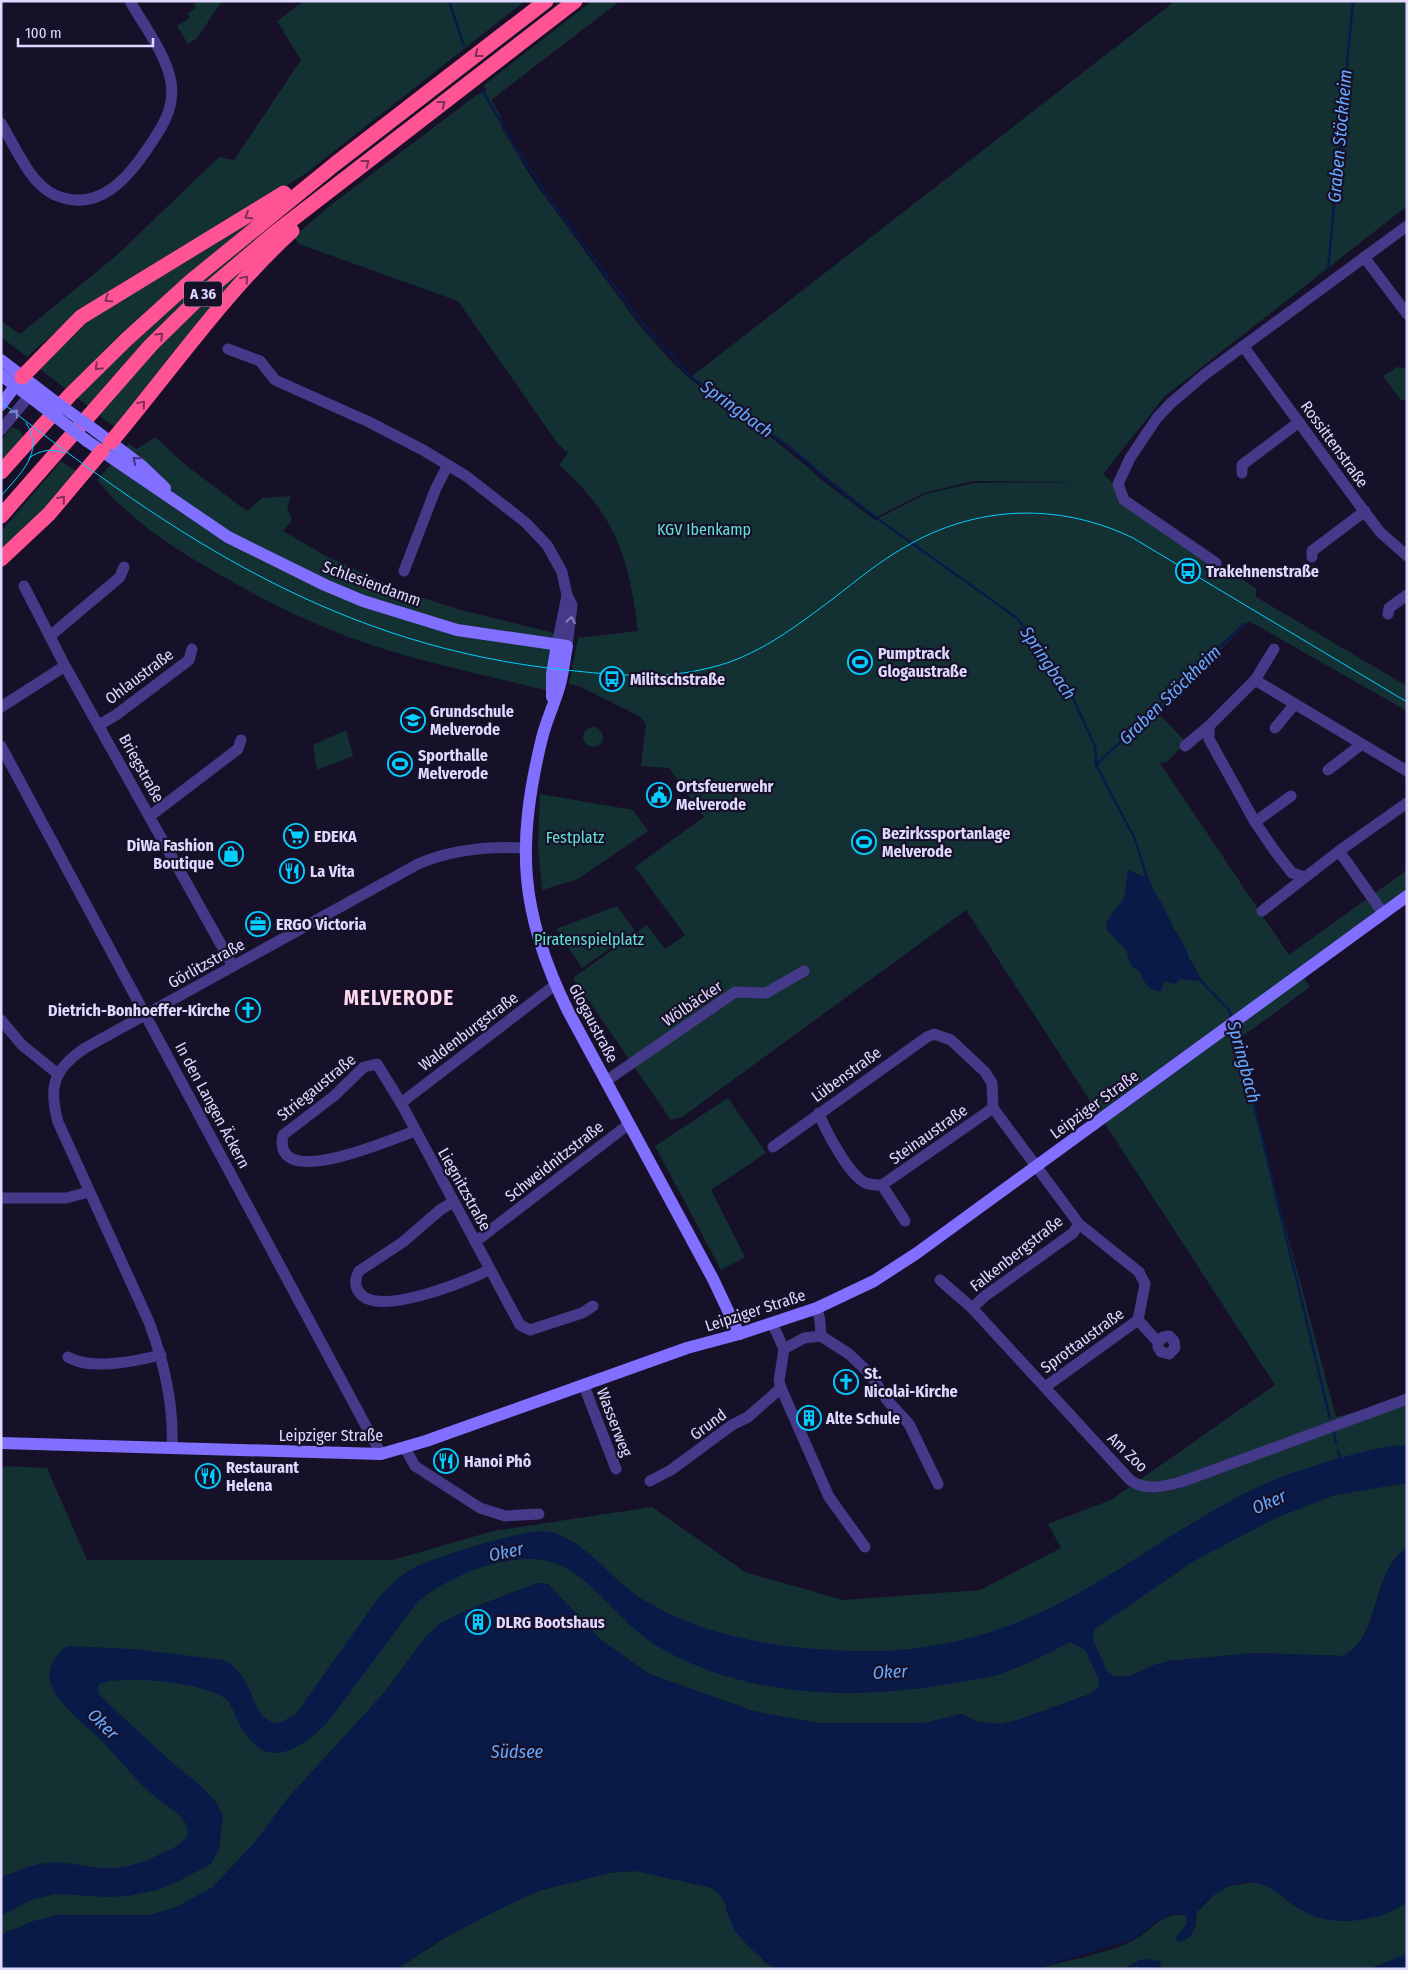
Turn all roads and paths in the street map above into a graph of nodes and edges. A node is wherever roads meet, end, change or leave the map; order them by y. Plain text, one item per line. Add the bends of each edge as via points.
1 (130, 1) edge
2 (546, 1) edge
3 (575, 1) edge
4 (1, 123) edge
5 (335, 164) junction
6 (328, 192) junction
7 (1407, 226) edge
8 (1364, 257) junction
9 (1407, 314) edge
10 (1243, 346) junction
11 (228, 349) dead end
12 (1, 360) edge
13 (1, 375) edge
14 (19, 381) junction
15 (32, 391) junction
16 (1, 405) edge
17 (1299, 422) junction
18 (1, 430) edge
19 (106, 447) junction
20 (448, 465) junction
21 (1, 472) edge
22 (1242, 473) dead end
23 (1365, 511) junction
24 (1, 516) edge
25 (1407, 556) edge
26 (1312, 557) dead end
27 (1, 560) edge
28 (1216, 563) dead end
29 (124, 567) dead end
30 (404, 571) dead end
31 (24, 586) dead end
32 (1407, 595) edge
33 (1388, 614) dead end
34 (50, 636) junction
35 (562, 646) junction
36 (192, 649) dead end
37 (1274, 649) dead end
38 (66, 666) junction
39 (1255, 680) junction
40 (1295, 704) junction
41 (1, 707) edge
42 (99, 725) junction
43 (1209, 726) junction
44 (1275, 728) dead end
45 (241, 740) dead end
46 (1362, 744) junction
47 (1, 746) edge
48 (1185, 746) dead end
49 (1328, 770) dead end
50 (1407, 771) edge
51 (1291, 796) dead end
52 (1407, 803) edge
53 (150, 816) junction
54 (1255, 822) junction
55 (525, 848) junction
56 (1339, 851) junction
57 (1305, 877) junction
58 (1407, 896) edge
59 (1262, 911) dead end
60 (1383, 913) junction
61 (232, 966) junction
62 (804, 971) dead end
63 (555, 985) junction
64 (146, 1014) junction
65 (1, 1020) edge
66 (377, 1064) joint
67 (58, 1074) junction
68 (606, 1081) junction
69 (401, 1104) junction
70 (993, 1108) junction
71 (819, 1114) junction
72 (629, 1124) junction
73 (415, 1131) junction
74 (773, 1147) dead end
75 (1036, 1166) junction
76 (882, 1185) junction
77 (89, 1192) junction
78 (1, 1198) edge
79 (453, 1202) junction
80 (905, 1221) dead end
81 (1079, 1224) junction
82 (475, 1242) junction
83 (489, 1270) junction
84 (940, 1280) dead end
85 (593, 1306) dead end
86 (817, 1308) junction
87 (972, 1308) junction
88 (1138, 1320) junction
89 (772, 1324) junction
90 (738, 1334) junction
91 (820, 1336) junction
92 (1158, 1342) dead end
93 (784, 1349) junction
94 (161, 1355) junction
95 (68, 1357) dead end
96 (584, 1386) junction
97 (1045, 1387) junction
98 (781, 1388) junction
99 (1407, 1399) edge
100 (1, 1443) edge
101 (172, 1448) junction
102 (405, 1448) junction
103 (381, 1454) junction
104 (616, 1469) dead end
105 (650, 1481) dead end
106 (938, 1484) dead end
107 (539, 1514) dead end
108 (865, 1547) dead end

1 - 4 street via 167,69 172,96 163,124 123,181 111,190 90,198 56,195 32,174
2 -> 5 highway, A 36
6 -> 3 highway, A 36
5 -> 14 highway via 95,307 60,336
5 -> 21 highway, A 36 via 237,243 127,339 70,395
19 -> 6 highway via 256,267
24 -> 6 highway, A 36 via 151,345 225,276
7 - 8 street
8 - 9 street
8 - 10 street
10 - 17 street, Rossittenstraße
10 - 28 street via 1156,418 1130,458 1118,484 1124,500 1131,506
11 - 20 street via 260,362 275,380 369,422
12 - 14 street
13 - 14 street
14 - 15 street, Schlesiendamm
14 - 16 street
18 -> 15 street
15 - 19 street, Schlesiendamm, bridge
17 - 22 street via 1242,465
17 - 23 street, Rossittenstraße
27 -> 19 highway via 49,514
19 - 35 street, Schlesiendamm via 142,466 183,507 228,537 363,601 457,630
20 - 30 street
20 - 35 street via 509,509 541,538 559,563 567,595
23 - 25 street, Rossittenstraße via 1380,532
23 - 26 street via 1312,550
29 - 34 street via 120,577
31 - 34 street, Briegstraße
32 - 33 street via 1389,608
34 - 38 street, Briegstraße
35 - 55 street, Glogaustraße via 552,674 553,702 533,779
36 - 42 street, Ohlaustraße via 188,660
37 - 39 street
38 - 41 street
38 - 42 street, Briegstraße
39 - 40 street
39 - 43 street
40 - 44 street
40 - 46 street
42 - 53 street, Briegstraße
43 - 48 street
43 - 54 street via 1209,739
45 - 53 street via 238,749
46 - 49 street
46 - 50 street
47 - 64 street, In den Langen Äckern
51 - 54 street
52 - 56 street
53 - 61 street, Briegstraße
54 - 57 street via 1292,873
55 - 61 street, Görlitzstraße via 462,850 418,864
55 - 63 street, Glogaustraße via 531,911
56 - 57 street
56 - 60 street
57 - 59 street
58 - 60 street, Leipziger Straße
60 - 75 street, Leipziger Straße
61 - 64 street, Görlitzstraße
62 - 68 street, Wölbäcker via 766,993 735,992
63 - 68 street, Glogaustraße
63 - 69 street, Waldenburgstraße
64 - 67 street, Görlitzstraße via 74,1056
64 - 103 street, In den Langen Äckern
65 - 67 street via 22,1046
66 - 69 street, Liegnitzstraße
66 - 73 street, Striegaustraße via 364,1067 324,1105 284,1135 284,1153 302,1162 316,1162
67 - 77 street via 53,1095 56,1116
68 - 72 street, Glogaustraße
69 - 73 street, Liegnitzstraße
70 - 71 street, Lübenstraße via 992,1083 985,1072 951,1040 934,1034
70 - 75 street
70 - 76 street, Steinaustraße
71 - 74 street, Lübenstraße
71 - 76 street via 825,1129 856,1175 865,1183
72 - 82 street, Schweidnitzstraße
72 - 90 street, Glogaustraße via 713,1279
73 - 79 street, Liegnitzstraße
75 - 81 street
75 - 86 street, Leipziger Straße via 896,1267
76 - 80 street
77 - 78 street via 66,1198
77 - 94 street
79 - 82 street, Liegnitzstraße
79 - 83 street via 403,1242 359,1271 357,1290 370,1301 386,1302 446,1288
81 - 87 street, Falkenbergstraße via 1073,1233
81 - 88 street, Sprottaustraße via 1139,1272 1145,1284
82 - 83 street, Liegnitzstraße
83 - 85 street, Liegnitzstraße via 520,1326 525,1329 569,1318
84 - 87 street, Am Zoo
86 - 89 street, Leipziger Straße
86 - 91 street
87 - 97 street, Am Zoo
88 - 92 street, Sprottaustraße
88 - 97 street, Sprottaustraße
89 - 90 street, Leipziger Straße
89 - 93 street
90 - 96 street, Leipziger Straße via 687,1348
91 - 93 street via 804,1338
91 - 106 street via 849,1354 870,1374 908,1424
93 - 98 street via 779,1381
94 - 95 street via 107,1363 75,1361
94 - 101 street via 170,1406
96 - 102 street, Leipziger Straße
96 - 104 street, Wasserweg
97 - 99 street, Am Zoo via 1130,1480 1156,1488 1181,1482
98 - 105 street, Grund via 748,1417
98 - 108 street via 825,1489
100 - 101 street, Leipziger Straße
101 - 103 street, Leipziger Straße
102 - 103 street, Leipziger Straße
102 - 107 street via 415,1466 480,1508 505,1516

